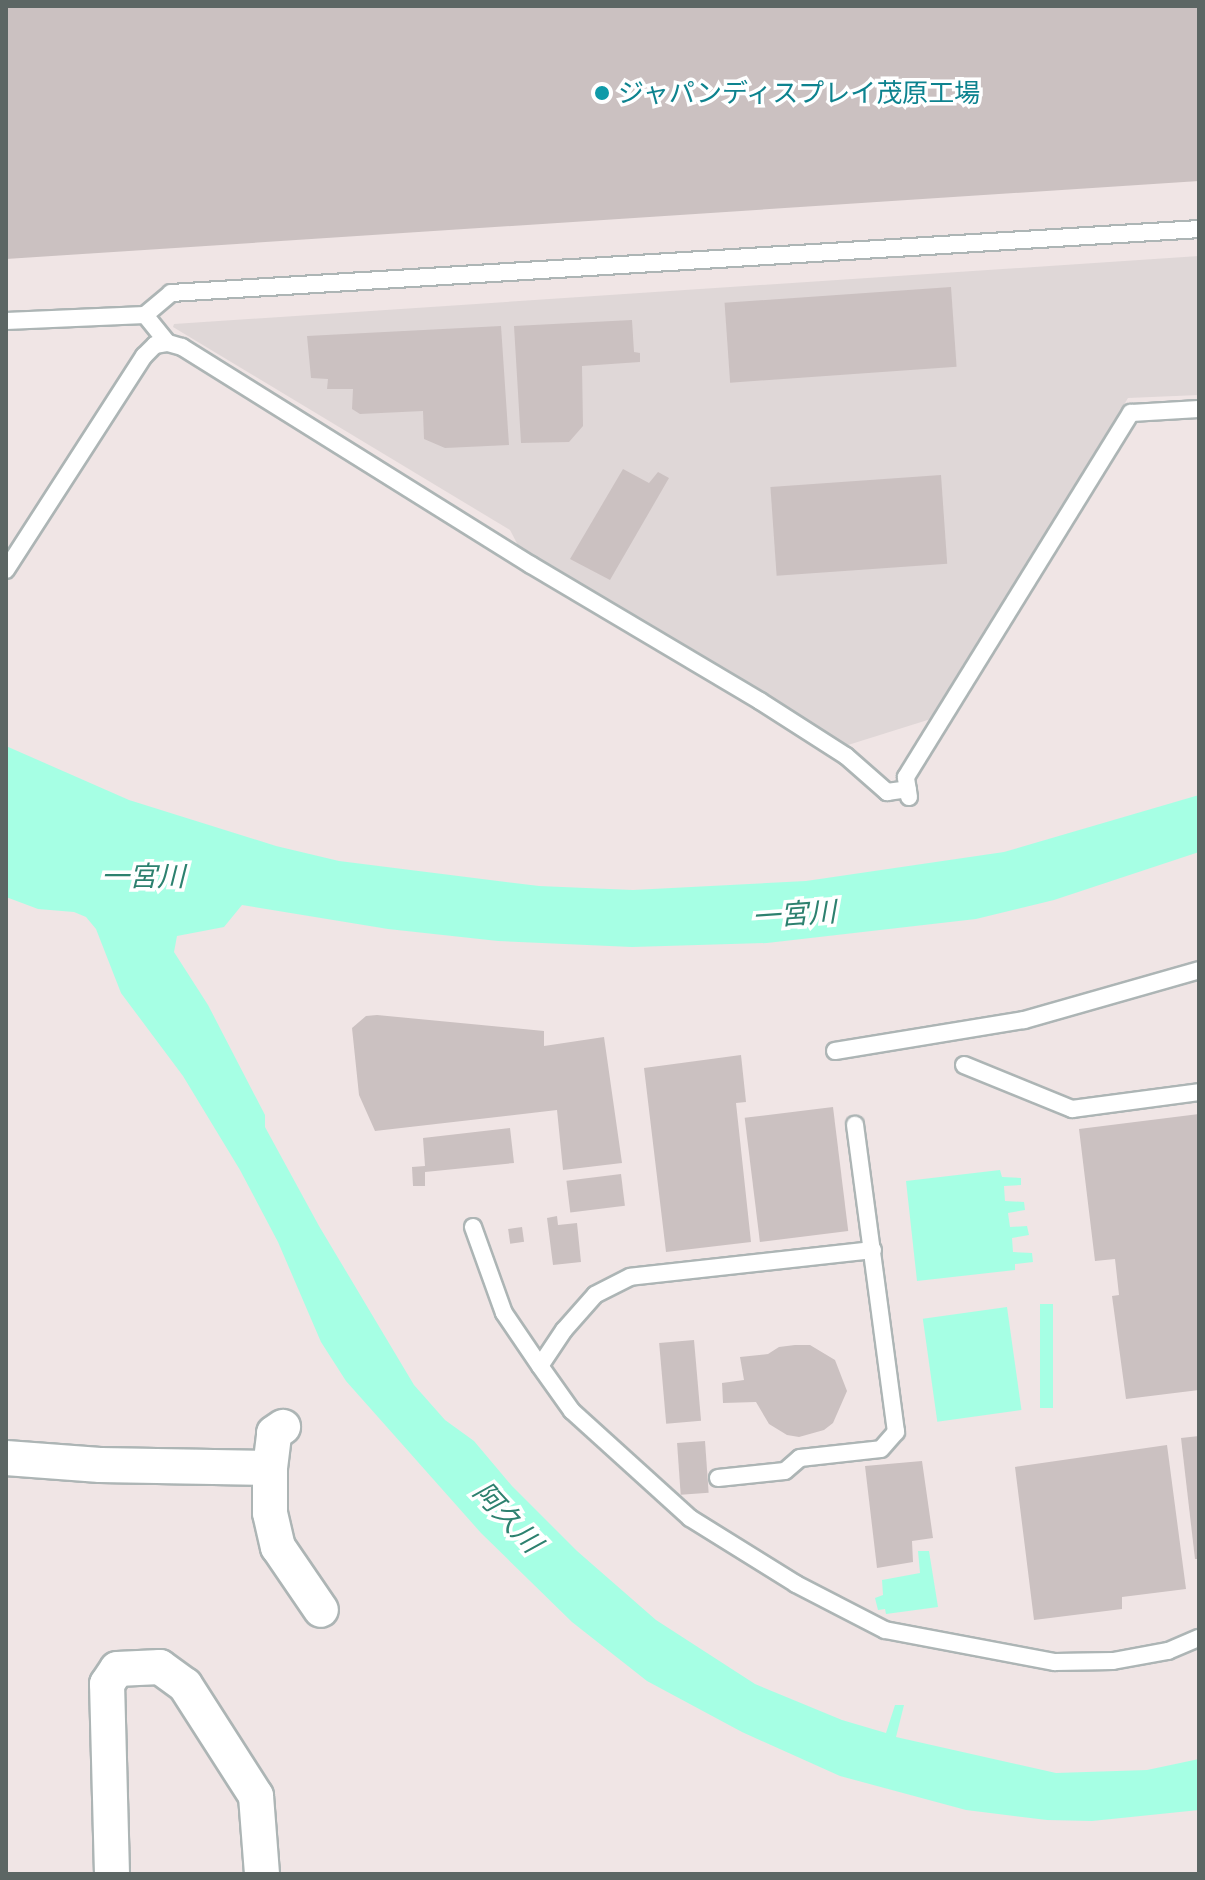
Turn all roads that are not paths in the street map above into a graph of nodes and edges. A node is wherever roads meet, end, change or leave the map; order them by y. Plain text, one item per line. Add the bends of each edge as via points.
1 (1199, 229) edge
2 (145, 315) junction
3 (6, 321) edge
4 (168, 343) junction
5 (1199, 409) edge
6 (6, 570) edge
7 (1199, 970) edge
8 (835, 1051) dead end
9 (964, 1065) dead end
10 (1199, 1092) edge
11 (855, 1125) dead end
12 (473, 1227) dead end
13 (873, 1250) junction
14 (540, 1366) junction
15 (283, 1427) dead end
16 (6, 1458) edge
17 (270, 1468) junction
18 (718, 1478) dead end
19 (321, 1610) dead end
20 (1199, 1638) edge
21 (112, 1874) edge
22 (262, 1874) edge

1 - 2 lane via 171,293
2 - 3 lane
2 - 4 lane
4 - 5 lane via 760,701 846,756 887,792 909,793 906,777 1131,413
4 - 6 lane via 155,345 144,356
7 - 8 lane via 1024,1020
9 - 10 lane via 1072,1109
11 - 13 lane
12 - 14 lane via 504,1313
13 - 14 lane via 630,1277 595,1295
13 - 18 lane via 896,1432 881,1449 800,1458 785,1471
14 - 20 lane via 572,1411 690,1518 796,1584 885,1630 1055,1662 1113,1661 1168,1651
15 - 17 street via 274,1433
16 - 17 street
17 - 19 street via 270,1513 278,1547
21 - 22 street via 107,1684 117,1669 160,1667 185,1685 256,1796

